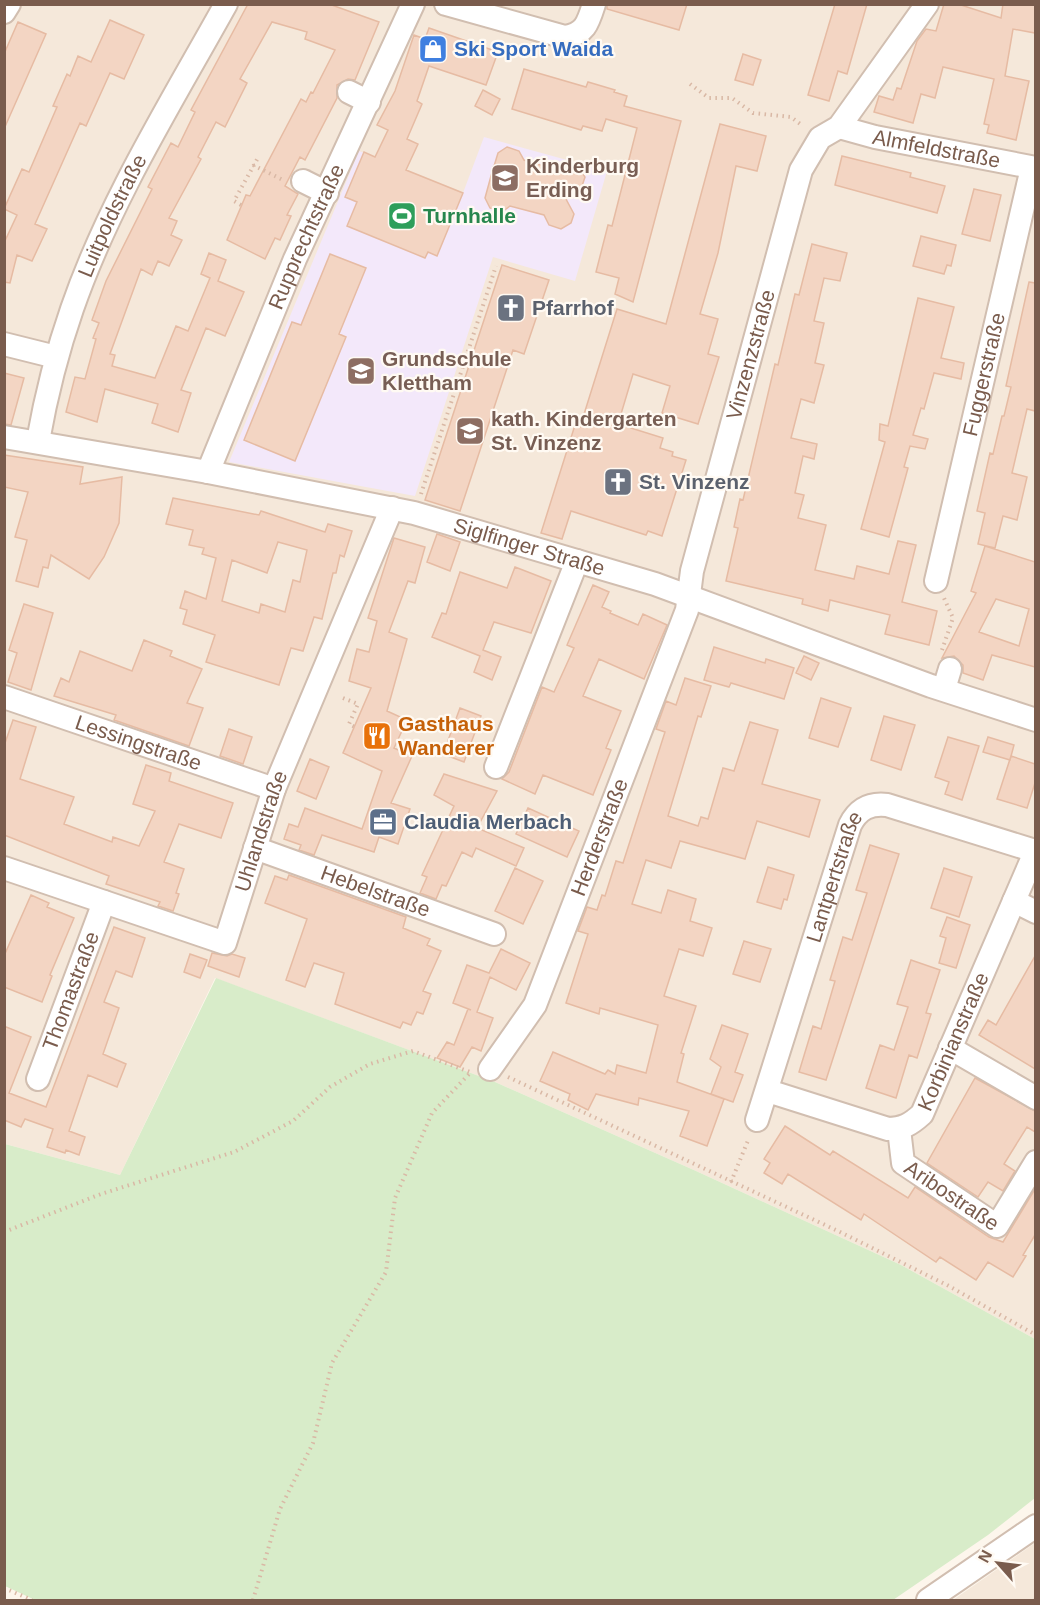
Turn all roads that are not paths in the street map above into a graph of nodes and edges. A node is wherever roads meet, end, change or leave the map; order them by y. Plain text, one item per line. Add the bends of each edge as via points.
1 (9, 4) edge
2 (226, 4) edge
3 (413, 4) edge
4 (446, 4) edge
5 (594, 4) edge
6 (927, 4) edge
7 (4, 12) edge
8 (494, 13) edge
9 (349, 92) dead end
10 (369, 102) junction
11 (830, 132) junction
12 (1034, 168) edge
13 (303, 181) dead end
14 (327, 193) junction
15 (4, 344) edge
16 (56, 357) junction
17 (4, 437) edge
18 (38, 441) junction
19 (208, 472) junction
20 (392, 508) junction
21 (577, 561) junction
22 (936, 581) dead end
23 (689, 597) junction
24 (4, 697) edge
25 (1035, 720) edge
26 (496, 767) dead end
27 (274, 789) junction
28 (255, 848) junction
29 (1035, 851) edge
30 (4, 868) edge
31 (1014, 900) junction
32 (104, 902) junction
33 (1035, 912) edge
34 (494, 934) dead end
35 (950, 1048) junction
36 (480, 1071) road end
37 (38, 1079) dead end
38 (768, 1091) junction
39 (1035, 1098) edge
40 (757, 1120) road end
41 (899, 1129) junction
42 (1035, 1162) edge
43 (1035, 1526) edge
44 (928, 1600) edge

1 - 7 street
2 - 16 street, Luitpoldstraße via 135,169 97,247
3 - 10 street, Rupprechtstraße
4 - 8 street
5 - 8 street via 588,25 577,36 565,37
6 - 11 street, Vinzenzstraße
9 - 10 street
10 - 14 street, Rupprechtstraße
11 - 12 street, Almfeldstraße
11 - 23 street, Vinzenzstraße via 801,170 692,571
12 - 22 street, Fuggerstraße
13 - 14 street
14 - 19 street, Rupprechtstraße
15 - 16 street
16 - 18 street, Luitpoldstraße
17 - 18 street, Siglfinger Straße
18 - 19 street, Siglfinger Straße
19 - 20 street, Siglfinger Straße
20 - 21 street, Siglfinger Straße
20 - 27 street, Uhlandstraße
21 - 23 street, Siglfinger Straße
21 - 26 street
23 - 25 street, Siglfinger Straße via 945,670
23 - 36 street, Herderstraße via 535,1005
24 - 27 street, Lessingstraße
27 - 28 street, Uhlandstraße
28 - 32 street, Uhlandstraße via 225,942
28 - 34 street, Hebelstraße
29 - 31 street, Korbinianstraße
29 - 38 street, Lantpertstraße via 887,805 861,810 850,825
30 - 32 street, Uhlandstraße
31 - 33 street
31 - 35 street, Korbinianstraße
32 - 37 street, Thomastraße
35 - 39 street
35 - 41 street, Korbinianstraße via 922,1114
38 - 40 street, Lantpertstraße
38 - 41 street, Korbinianstraße via 888,1129
41 - 42 street, Aribostraße via 903,1163 997,1226
43 - 44 street

